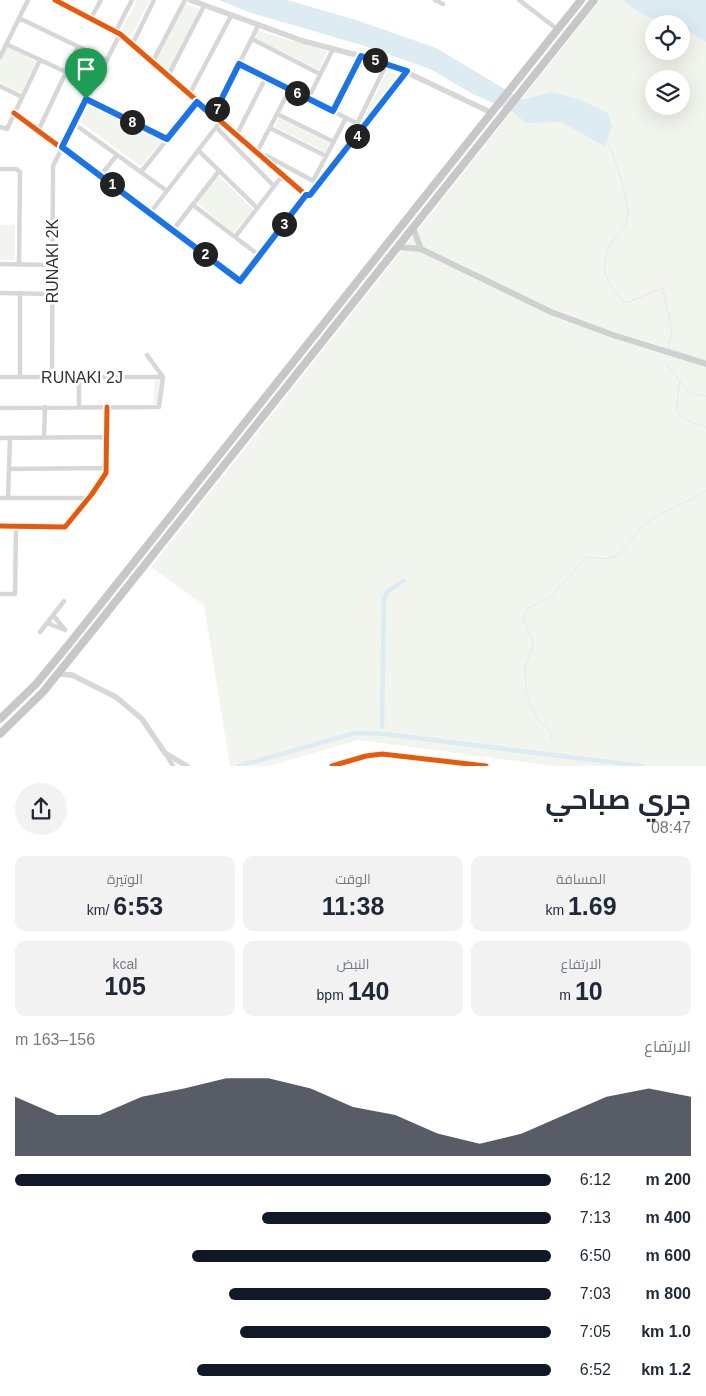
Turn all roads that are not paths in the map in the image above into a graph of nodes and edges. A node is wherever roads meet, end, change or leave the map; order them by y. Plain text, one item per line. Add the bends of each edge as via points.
1 (28, 0) edge
2 (55, 0) edge
3 (100, 0) edge
4 (132, 0) edge
5 (154, 0) edge
6 (185, 0) edge
7 (190, 0) edge
8 (435, 0) edge
9 (519, 0) edge
10 (581, 0) edge
11 (594, 0) edge
12 (443, 4) dead end
13 (204, 6) junction
14 (231, 16) junction
15 (19, 18) junction
16 (91, 18) junction
17 (258, 26) junction
18 (557, 29) junction
19 (118, 33) junction
20 (252, 39) junction
21 (6, 44) junction
22 (132, 45) junction
23 (78, 47) junction
24 (333, 49) junction
25 (361, 56) junction
26 (0, 57) edge
27 (40, 60) junction
28 (106, 60) junction
29 (152, 63) junction
30 (388, 63) junction
31 (239, 64) junction
32 (407, 71) junction
33 (66, 72) junction
34 (320, 74) junction
35 (168, 76) junction
36 (266, 77) junction
37 (0, 86) edge
38 (290, 89) junction
39 (189, 95) junction
40 (22, 97) junction
41 (308, 98) junction
42 (86, 99) junction
43 (197, 102) junction
44 (492, 110) junction
45 (333, 111) junction
46 (14, 113) junction
47 (277, 114) junction
48 (213, 116) junction
49 (346, 118) junction
50 (220, 122) junction
51 (73, 123) junction
52 (357, 124) junction
53 (216, 126) junction
54 (364, 127) junction
55 (0, 128) edge
56 (270, 128) junction
57 (39, 130) junction
58 (236, 136) junction
59 (167, 139) junction
60 (334, 142) junction
61 (62, 147) junction
62 (198, 150) junction
63 (256, 154) junction
64 (117, 155) junction
65 (326, 156) junction
66 (0, 169) edge
67 (219, 170) junction
68 (141, 172) junction
69 (100, 176) junction
70 (282, 176) junction
71 (313, 181) junction
72 (319, 184) junction
73 (274, 186) junction
74 (166, 191) junction
75 (306, 195) junction
76 (193, 205) junction
77 (257, 208) junction
78 (150, 213) junction
79 (413, 228) junction
80 (174, 230) junction
81 (235, 237) junction
82 (398, 247) junction
83 (420, 249) junction
84 (260, 256) junction
85 (0, 264) edge
86 (19, 264) junction
87 (51, 265) junction
88 (0, 293) edge
89 (20, 294) junction
90 (52, 294) junction
91 (148, 355) dead end
92 (706, 364) edge
93 (0, 377) edge
94 (20, 377) junction
95 (52, 377) junction
96 (79, 377) junction
97 (164, 377) junction
98 (265, 397) junction
99 (274, 403) junction
100 (45, 407) junction
101 (79, 407) junction
102 (107, 407) junction
103 (0, 408) edge
104 (44, 437) junction
105 (106, 437) junction
106 (0, 438) edge
107 (10, 438) junction
108 (107, 468) junction
109 (8, 469) junction
110 (0, 498) edge
111 (8, 498) junction
112 (88, 498) junction
113 (0, 526) edge
114 (16, 526) junction
115 (0, 594) edge
116 (64, 602) dead end
117 (53, 614) junction
118 (47, 623) junction
119 (40, 632) dead end
120 (67, 662) junction
121 (58, 674) junction
122 (72, 675) junction
123 (36, 684) junction
124 (43, 692) junction
125 (0, 719) edge
126 (0, 734) edge
127 (165, 753) junction
128 (173, 766) edge
129 (187, 766) edge
130 (332, 766) edge
131 (486, 766) edge

1 - 15 street
2 - 16 street
3 - 16 street
4 - 19 street, RUNAKI 2K
5 - 22 street
6 - 29 street
7 - 13 street
8 - 12 street
9 - 18 street
10 - 18 highway
11 - 79 highway
13 - 14 street
13 - 35 street
14 - 17 street
14 - 39 street
15 - 21 street
15 - 23 street
16 - 19 street
17 - 20 street
17 - 24 street
18 - 44 highway
19 - 22 street
19 - 28 street, RUNAKI 2K
20 - 31 street
20 - 34 street
21 - 26 street
21 - 27 street
22 - 29 street
23 - 28 street
23 - 33 street
24 - 25 street
24 - 34 street
25 - 30 street
25 - 45 street
27 - 33 street
27 - 40 street
28 - 42 street, RUNAKI 2K
29 - 35 street
30 - 32 street
30 - 52 street
31 - 36 street
31 - 48 street
32 - 44 street
32 - 54 street
33 - 57 street
34 - 41 street
35 - 39 street
36 - 38 street
36 - 58 street
37 - 40 street
38 - 41 street
38 - 47 street
39 - 43 street
40 - 46 street
41 - 45 street
42 - 51 street, RUNAKI 2K
42 - 59 street
43 - 48 street
43 - 59 street
44 - 98 highway
45 - 49 street
46 - 55 street via 6,129
46 - 57 street
47 - 56 street
47 - 60 street
48 - 50 street
49 - 52 street
49 - 60 street
50 - 53 street
50 - 58 street
51 - 61 street, RUNAKI 2K
51 - 64 street
52 - 54 street
53 - 62 street
53 - 73 street
54 - 72 street
56 - 63 street
56 - 65 street
57 - 61 street
58 - 63 street
59 - 68 street
60 - 65 street
61 - 69 street
61 - 87 street, RUNAKI 2K via 53,166
62 - 67 street
62 - 74 street
63 - 70 street
63 - 71 street via 267,156
64 - 68 street
64 - 69 street
65 - 71 street
66 - 86 street via 20,172
67 - 76 street
67 - 77 street
68 - 74 street
69 - 78 street
70 - 73 street
70 - 75 street
71 - 72 street
72 - 75 street via 310,195
73 - 77 street
74 - 78 street
75 - 84 street
76 - 80 street
76 - 81 street
77 - 81 street
78 - 80 street
79 - 82 highway
79 - 83 main road
80 - 84 street via 240,281
81 - 84 street
82 - 83 main road
82 - 99 highway
83 - 92 main road via 551,312
85 - 86 street
86 - 87 street
87 - 90 street, RUNAKI 2K
88 - 89 street
89 - 90 street
89 - 94 street
90 - 95 street, RUNAKI 2K
91 - 97 street
93 - 94 street, RUNAKI 2J
94 - 95 street, RUNAKI 2J
95 - 96 street, RUNAKI 2J
96 - 97 street, RUNAKI 2J
96 - 101 street
97 - 102 street via 159,407
98 - 99 highway
98 - 123 highway
99 - 120 highway
100 - 101 street
100 - 103 street
100 - 104 street
101 - 102 street
102 - 105 street
104 - 105 street
104 - 107 street
105 - 108 street
106 - 107 street
107 - 109 street
108 - 109 street
108 - 112 street
109 - 111 street
110 - 111 street
111 - 112 street
112 - 114 street via 65,527
113 - 114 street
114 - 115 street via 15,594
116 - 117 street
117 - 118 street
117 - 118 street via 66,630
118 - 119 street
120 - 121 highway
120 - 122 street
121 - 122 street
121 - 124 highway
122 - 127 street via 112,694 129,707 142,719
123 - 124 highway via 36,691
123 - 125 highway
124 - 126 highway
127 - 128 street
127 - 129 street
130 - 131 street via 382,754

